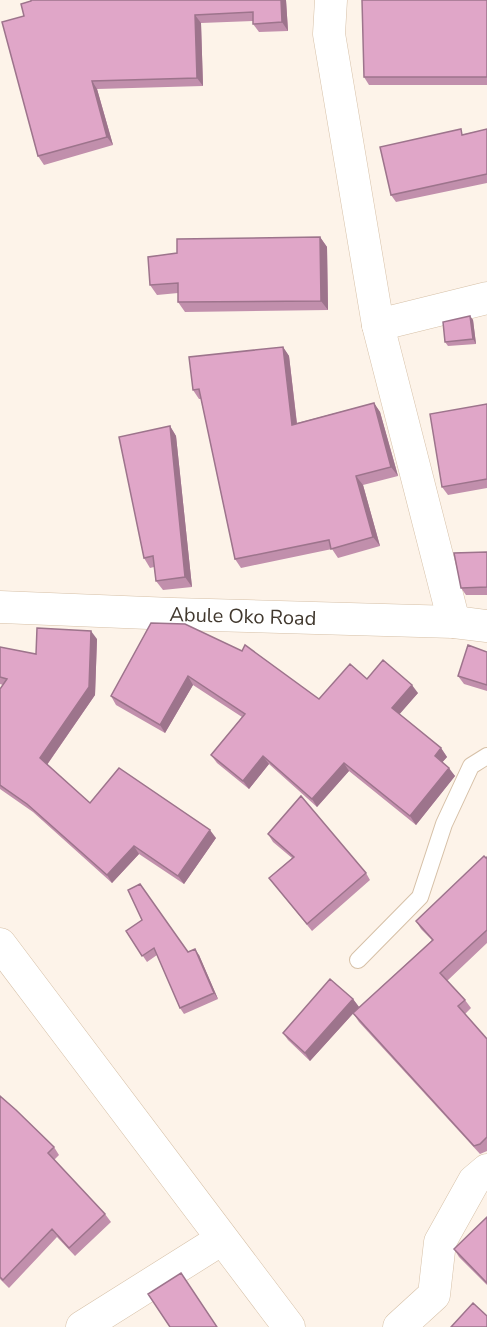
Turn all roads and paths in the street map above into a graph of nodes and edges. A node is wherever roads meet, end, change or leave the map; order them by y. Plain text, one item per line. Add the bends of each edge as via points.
1 (331, 0) edge
2 (487, 298) edge
3 (378, 325) junction
4 (0, 607) edge
5 (454, 622) junction
6 (487, 626) edge
7 (487, 756) edge
8 (0, 944) edge
9 (358, 960) dead end
10 (487, 1170) edge
11 (222, 1239) junction
12 (82, 1327) edge
13 (289, 1327) edge
14 (399, 1327) edge

1 - 3 street via 329,34
2 - 3 street
3 - 5 street
4 - 5 street, Abule Oko Road
5 - 6 street, Abule Oko Road
7 - 9 lane via 471,766 444,824 420,897
8 - 11 street
10 - 14 street via 474,1181 440,1242 434,1295
11 - 12 street
11 - 13 street

